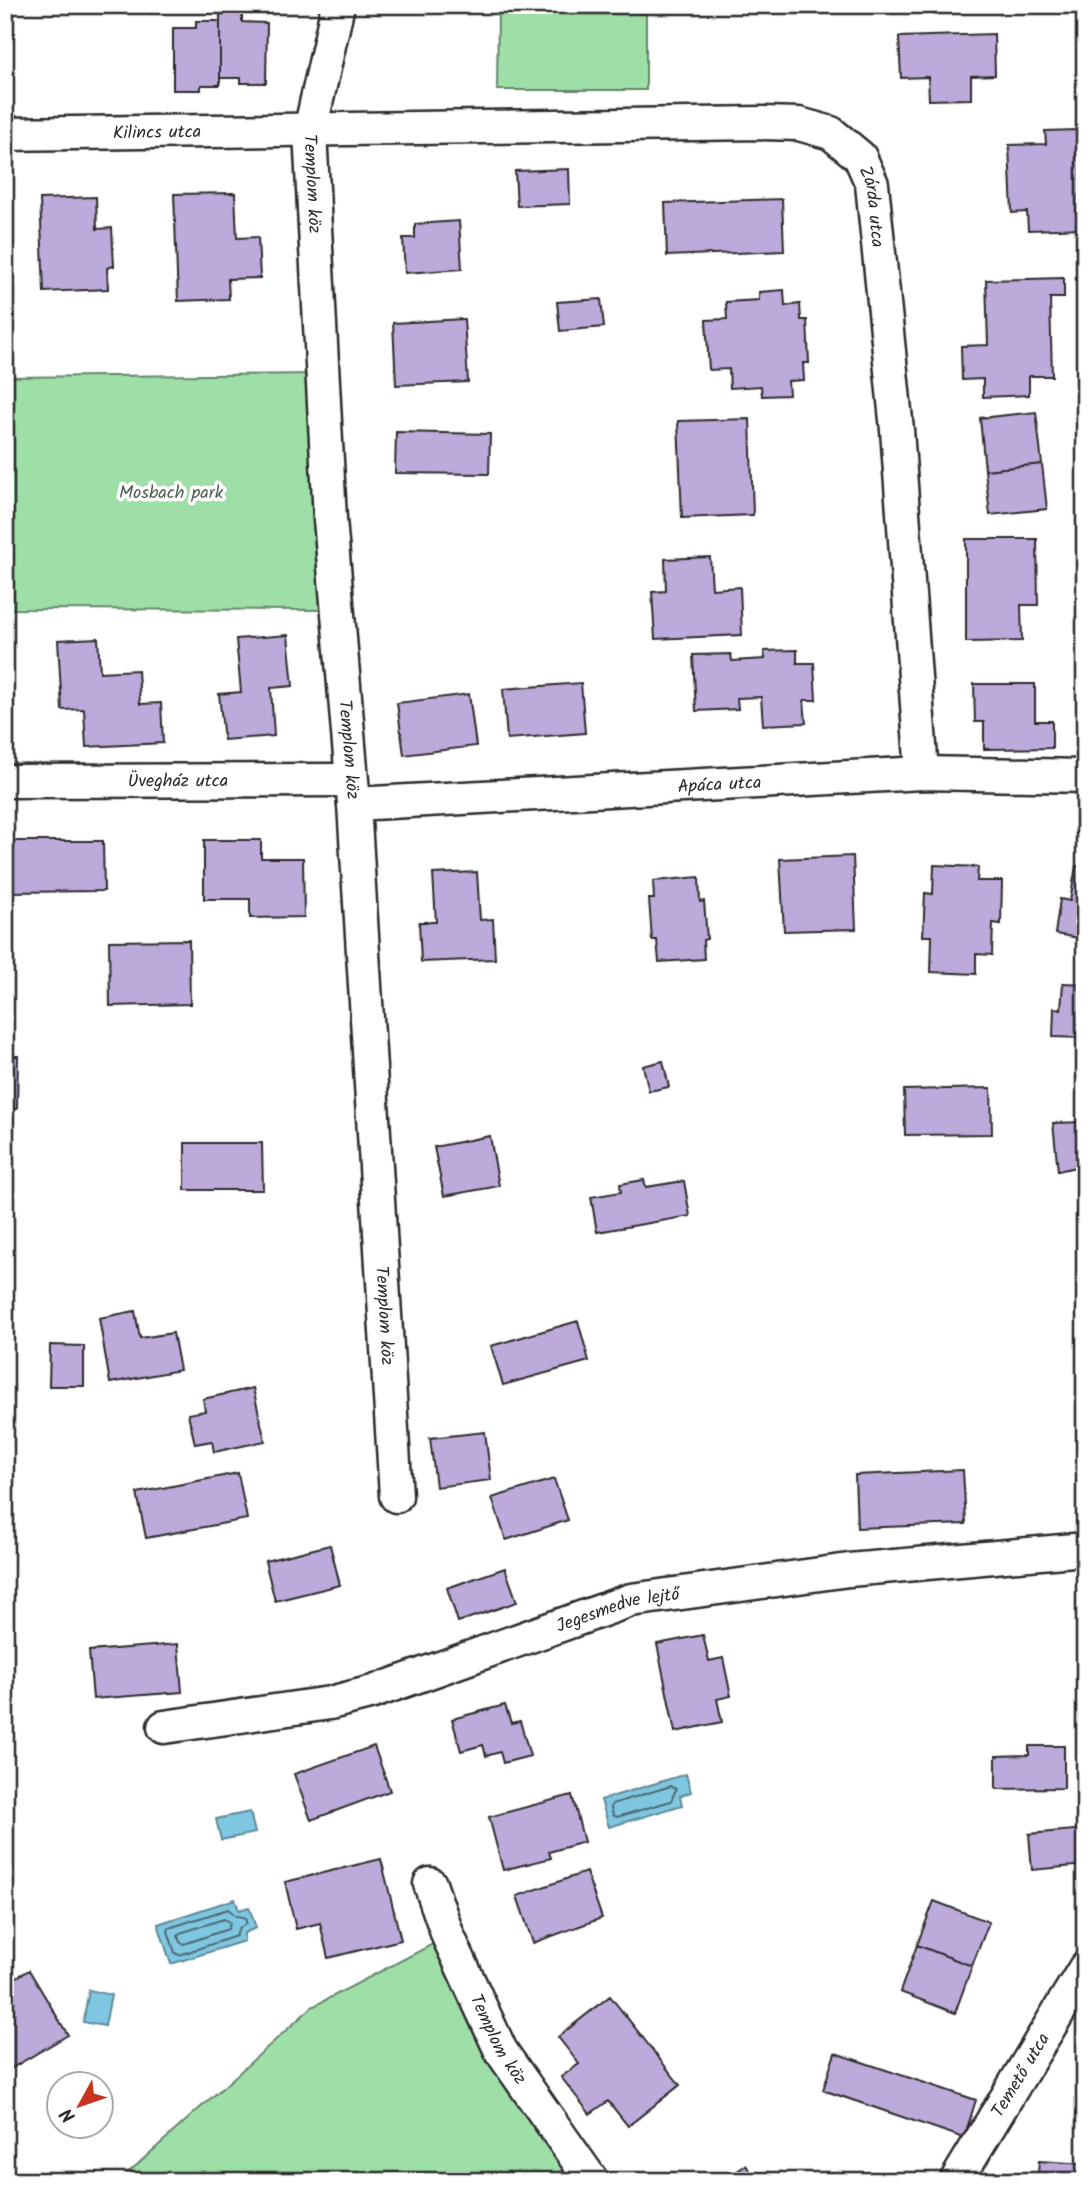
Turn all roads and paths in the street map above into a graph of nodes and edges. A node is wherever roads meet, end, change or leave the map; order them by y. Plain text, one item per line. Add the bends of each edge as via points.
1 (338, 5) edge
2 (310, 131) junction
3 (5, 134) edge
4 (922, 773) junction
5 (1085, 776) edge
6 (5, 780) edge
7 (353, 792) junction
8 (396, 1496) dead end
9 (1085, 1549) edge
10 (164, 1727) dead end
11 (430, 1884) dead end
12 (1085, 1968) edge
13 (592, 2181) edge
14 (956, 2181) edge

1 - 2 street, Templom köz
2 - 3 street, Kilincs utca
2 - 4 street, Zárda utca via 799,124 831,133 859,157 872,184 897,430
2 - 7 street, Templom köz via 330,519
4 - 5 street, Apáca utca
4 - 7 street, Apáca utca
6 - 7 street, Üvegház utca
7 - 8 street, Templom köz
9 - 10 street, Jegesmedve lejtő via 849,1570 631,1600 373,1692 330,1703
11 - 13 street, Templom köz via 448,1936 501,2051
12 - 14 street, Temető utca

